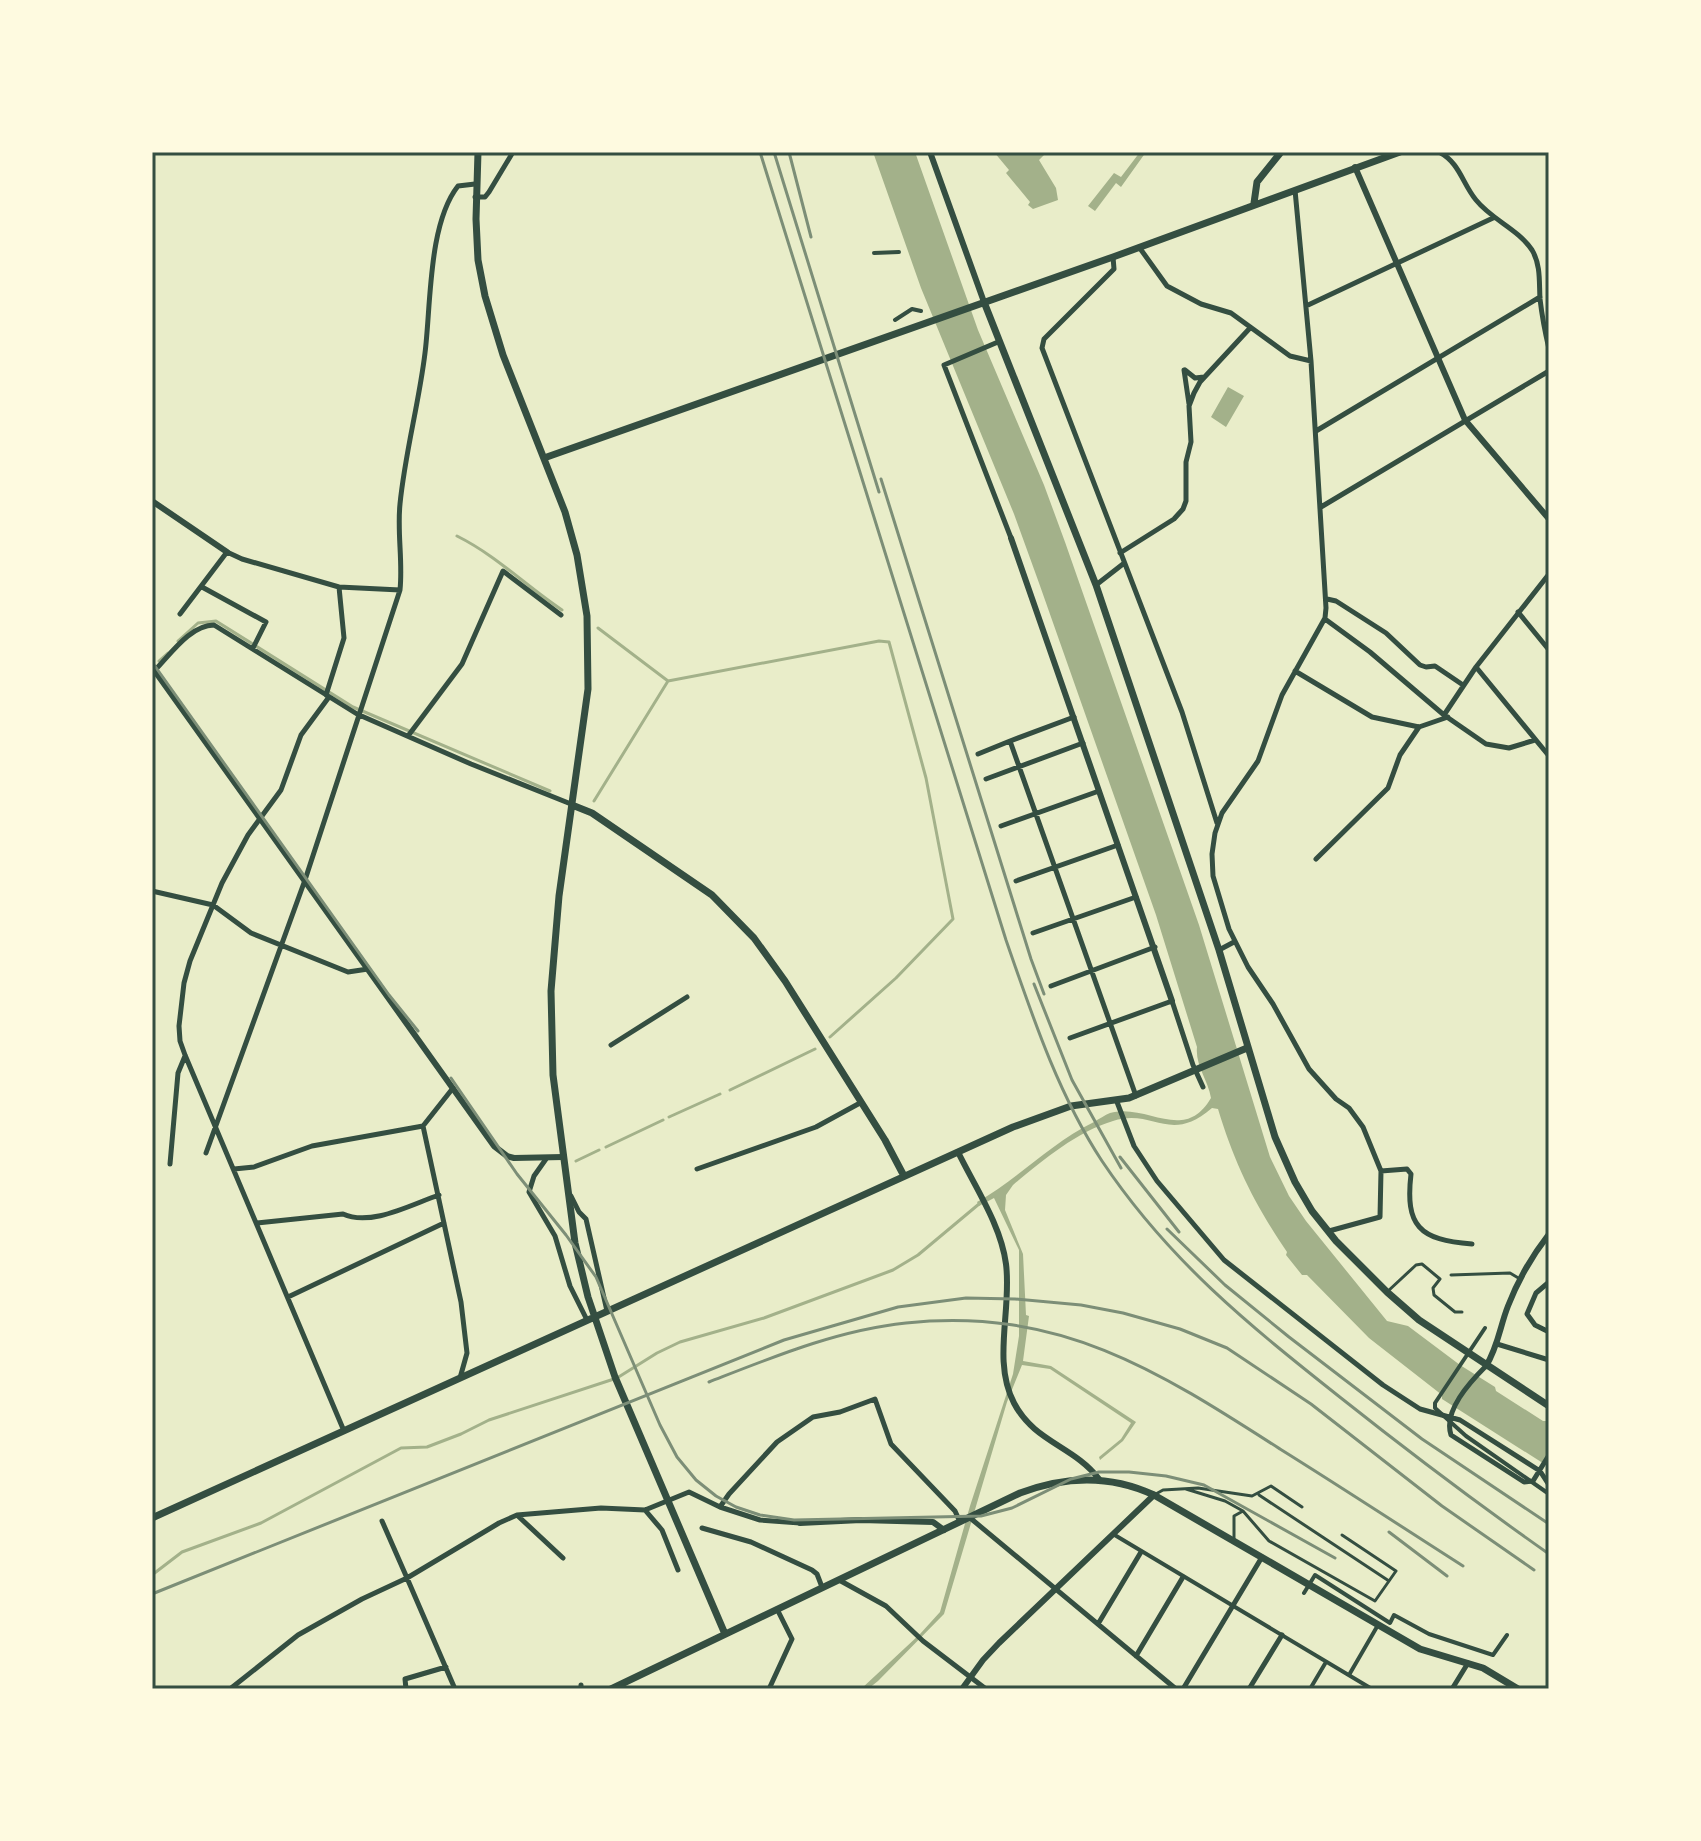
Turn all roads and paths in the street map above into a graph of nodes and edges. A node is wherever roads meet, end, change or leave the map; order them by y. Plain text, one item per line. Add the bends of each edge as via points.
1 (478, 152) edge
2 (513, 152) edge
3 (930, 152) edge
4 (1281, 152) edge
5 (1400, 152) edge
6 (1439, 152) edge
7 (1355, 167) junction
8 (475, 184) junction
9 (1295, 189) junction
10 (475, 197) junction
11 (1254, 203) junction
12 (1493, 218) junction
13 (1139, 247) junction
14 (899, 252) dead end
15 (874, 253) dead end
16 (1113, 257) junction
17 (1397, 262) junction
18 (1540, 297) junction
19 (981, 303) junction
20 (1306, 306) junction
21 (921, 311) dead end
22 (895, 320) dead end
23 (1250, 328) junction
24 (996, 343) junction
25 (1549, 349) edge
26 (1438, 358) junction
27 (1311, 361) junction
28 (1549, 371) edge
29 (1205, 377) junction
30 (1189, 406) junction
31 (1465, 420) junction
32 (1316, 431) junction
33 (544, 458) junction
34 (152, 501) edge
35 (1321, 507) junction
36 (1549, 519) edge
37 (1011, 538) joint
38 (227, 552) junction
39 (1120, 553) junction
40 (1123, 564) junction
41 (1549, 574) edge
42 (1096, 585) junction
43 (202, 587) junction
44 (339, 587) junction
45 (400, 590) junction
46 (1327, 599) junction
47 (1518, 612) junction
48 (180, 614) dead end
49 (561, 615) dead end
50 (1325, 618) junction
51 (253, 648) junction
52 (1549, 650) edge
53 (1476, 667) junction
54 (153, 669) edge
55 (1295, 671) junction
56 (1463, 685) junction
57 (327, 696) junction
58 (357, 714) junction
59 (1446, 716) junction
60 (1074, 717) junction
61 (1419, 727) junction
62 (408, 736) junction
63 (1535, 740) junction
64 (1010, 741) junction
65 (1083, 743) junction
66 (978, 754) dead end
67 (1549, 756) edge
68 (1019, 766) junction
69 (986, 779) dead end
70 (1099, 791) junction
71 (572, 805) junction
72 (1036, 814) junction
73 (261, 819) junction
74 (1217, 825) junction
75 (1001, 826) dead end
76 (1119, 844) junction
77 (1316, 859) dead end
78 (1056, 868) junction
79 (305, 880) junction
80 (1016, 881) dead end
81 (152, 891) edge
82 (1137, 897) junction
83 (213, 905) junction
84 (1072, 918) junction
85 (1033, 933) dead end
86 (1234, 942) junction
87 (281, 946) junction
88 (1155, 947) junction
89 (1219, 950) junction
90 (368, 969) junction
91 (1090, 971) junction
92 (1051, 986) dead end
93 (687, 997) dead end
94 (1172, 1001) junction
95 (1109, 1023) junction
96 (1070, 1038) dead end
97 (611, 1045) dead end
98 (1247, 1048) junction
99 (185, 1055) junction
100 (1196, 1070) junction
101 (454, 1087) junction
102 (1203, 1087) dead end
103 (1136, 1096) junction
104 (860, 1103) junction
105 (1119, 1106) junction
106 (423, 1126) junction
107 (215, 1127) junction
108 (958, 1152) junction
109 (206, 1153) dead end
110 (563, 1157) junction
111 (546, 1159) junction
112 (170, 1164) dead end
113 (234, 1169) junction
114 (697, 1169) dead end
115 (1381, 1171) junction
116 (904, 1176) junction
117 (567, 1188) junction
118 (439, 1195) junction
119 (257, 1223) junction
120 (444, 1223) junction
121 (1329, 1231) junction
122 (1549, 1234) edge
123 (1472, 1244) dead end
124 (1451, 1275) dead end
125 (1520, 1279) junction
126 (1549, 1282) edge
127 (1387, 1292) junction
128 (288, 1297) junction
129 (607, 1311) junction
130 (1462, 1312) dead end
131 (587, 1320) junction
132 (1485, 1328) dead end
133 (1549, 1332) edge
134 (1497, 1344) junction
135 (1549, 1360) edge
136 (1486, 1366) junction
137 (460, 1378) junction
138 (1549, 1406) edge
139 (1442, 1416) junction
140 (1450, 1417) junction
141 (1437, 1422) dead end
142 (344, 1431) junction
143 (1549, 1455) edge
144 (1541, 1470) junction
145 (1099, 1479) junction
146 (1549, 1485) edge
147 (1186, 1489) junction
148 (1258, 1494) junction
149 (1549, 1494) edge
150 (1154, 1495) junction
151 (720, 1507) junction
152 (1302, 1507) dead end
153 (645, 1510) junction
154 (1243, 1511) junction
155 (517, 1515) junction
156 (152, 1518) edge
157 (968, 1519) junction
158 (382, 1521) dead end
159 (800, 1523) joint
160 (702, 1528) dead end
161 (944, 1530) junction
162 (1113, 1534) junction
163 (1342, 1535) dead end
164 (1235, 1541) junction
165 (1141, 1552) junction
166 (1262, 1557) junction
167 (563, 1558) dead end
168 (678, 1570) dead end
169 (1183, 1577) junction
170 (407, 1578) junction
171 (838, 1580) junction
172 (1389, 1581) junction
173 (822, 1587) junction
174 (1056, 1588) junction
175 (1304, 1593) dead end
176 (1233, 1606) junction
177 (777, 1609) junction
178 (1098, 1624) junction
179 (1378, 1624) junction
180 (725, 1634) junction
181 (1282, 1635) junction
182 (1507, 1635) dead end
183 (1136, 1656) junction
184 (1326, 1662) junction
185 (1468, 1663) junction
186 (446, 1667) junction
187 (1349, 1675) junction
188 (970, 1678) junction
189 (230, 1689) edge
190 (406, 1689) edge
191 (455, 1689) edge
192 (611, 1689) edge
193 (769, 1689) edge
194 (962, 1689) edge
195 (986, 1689) edge
196 (1176, 1689) edge
197 (1183, 1689) edge
198 (1249, 1689) edge
199 (1310, 1689) edge
200 (1372, 1689) edge
201 (1452, 1689) edge
202 (1518, 1689) edge

1 - 8 main road
2 - 10 street via 485,197
3 - 19 street
4 - 11 main road via 1257,182
5 - 7 main road
6 - 12 street via 1450,158 1472,196
7 - 9 main road
7 - 17 street
8 - 10 main road
8 - 45 street via 453,192 436,236 425,354 400,504
9 - 11 main road
9 - 20 street
10 - 33 main road via 485,296
11 - 13 main road
12 - 17 street
12 - 18 street via 1531,249
13 - 16 main road
13 - 23 street via 1167,286 1231,313
14 - 15 street
16 - 19 main road
16 - 39 street via 1114,269 1044,339 1042,348
17 - 20 street
17 - 26 street
18 - 25 street
18 - 26 street
19 - 24 main road
19 - 33 main road
20 - 27 street
21 - 22 street via 912,309
23 - 27 street via 1290,356
23 - 29 street
24 - 37 street via 944,365
24 - 42 main road
26 - 31 street
26 - 32 street
27 - 32 street
28 - 31 street
29 - 30 street
29 - 30 street via 1195,378 1184,370
30 - 39 street via 1191,442 1183,509
31 - 35 street
31 - 36 street
32 - 35 street
33 - 71 main road via 577,555 587,616 588,689
34 - 38 street
35 - 46 street
37 - 60 street
38 - 43 street
38 - 44 street
39 - 40 street
40 - 42 street
40 - 74 street via 1182,712
41 - 47 street
42 - 89 main road
43 - 48 street
43 - 51 street via 266,622
44 - 45 street
44 - 57 street via 344,638
45 - 58 street
46 - 50 street
46 - 56 street via 1386,633 1420,665 1435,666
47 - 52 street
47 - 53 street
49 - 62 street via 503,571 462,664
50 - 55 street
50 - 59 street
51 - 54 street via 205,625
51 - 57 street
53 - 56 street
53 - 63 street
54 - 73 street
55 - 61 street via 1361,712
55 - 74 street via 1258,761
56 - 59 street
57 - 58 street
57 - 73 street via 301,735 281,790
58 - 62 street
58 - 79 street
59 - 61 street
59 - 63 street via 1494,747
60 - 64 street
60 - 65 street
61 - 77 street via 1400,755 1388,788
62 - 71 street
63 - 67 street
64 - 66 street
64 - 68 street
65 - 68 street
65 - 70 street
68 - 69 street
68 - 72 street
70 - 72 street
70 - 76 street
71 - 104 main road via 592,813 729,910 766,952
71 - 110 main road via 551,991 553,1075
72 - 75 street
72 - 78 street
73 - 79 street
73 - 83 street
74 - 86 street via 1213,876
76 - 78 street
76 - 82 street
78 - 80 street
78 - 84 street
79 - 87 street
79 - 90 street
81 - 83 street
82 - 84 street
82 - 88 street
83 - 87 street via 251,933
83 - 99 street via 184,983 179,1026
84 - 85 street
84 - 91 street
86 - 89 street
86 - 115 street via 1309,1069 1363,1127
87 - 90 street via 348,972
87 - 107 street
88 - 91 street
88 - 94 street
89 - 98 main road
90 - 101 street
91 - 92 street
91 - 95 street
93 - 97 street
94 - 95 street
94 - 100 street
95 - 96 street
95 - 103 street
98 - 100 main road
98 - 121 main road via 1284,1160
99 - 107 street
99 - 112 street via 178,1073
100 - 102 street
100 - 103 main road
101 - 106 street
101 - 111 street via 499,1151 514,1158
103 - 105 main road
104 - 114 street via 816,1127
104 - 116 main road
105 - 108 main road via 1071,1106
105 - 140 street via 1138,1153 1157,1181 1224,1260 1383,1385 1420,1409
106 - 113 street via 312,1146
106 - 118 street
107 - 109 street
107 - 113 street
108 - 116 main road
108 - 145 street via 1006,1262 1006,1376 1012,1399 1040,1436 1087,1464
110 - 111 street
110 - 117 main road
111 - 131 street via 529,1192 555,1236
113 - 119 street
115 - 121 street via 1380,1217
115 - 123 street via 1407,1169 1411,1174 1408,1200 1419,1228
116 - 129 main road
117 - 129 street via 586,1219
117 - 180 main road via 588,1297 615,1377
118 - 119 street via 374,1216
118 - 120 street
119 - 128 street
120 - 128 street
120 - 137 street via 467,1353
121 - 127 main road
122 - 125 street
124 - 125 lane via 1510,1273
125 - 134 street
126 - 133 street via 1536,1293 1527,1314
127 - 130 lane via 1422,1264 1440,1279 1434,1295
127 - 136 main road
128 - 142 street
129 - 131 main road
131 - 137 main road
132 - 139 street via 1435,1403
134 - 135 street
134 - 136 street
136 - 138 main road
136 - 140 street
137 - 142 main road
139 - 141 street
139 - 149 street
140 - 144 street
140 - 144 street via 1449,1431 1456,1439 1521,1481 1533,1481
142 - 156 main road
143 - 144 street
144 - 146 street
145 - 150 main road
145 - 157 main road via 1035,1487
147 - 148 lane
147 - 150 lane
147 - 154 lane
148 - 152 lane via 1271,1486
148 - 172 lane
150 - 162 street
150 - 164 main road
151 - 153 street via 689,1492
151 - 157 street via 777,1442 813,1417 875,1399 891,1444
151 - 159 street via 760,1520
153 - 155 street
153 - 168 street via 662,1530
154 - 164 lane via 1234,1516
154 - 172 lane via 1269,1541 1371,1601
155 - 167 street
155 - 170 street
157 - 161 main road
157 - 174 street
158 - 170 street
159 - 161 street via 933,1522
160 - 173 street via 751,1542 812,1570
161 - 171 main road
162 - 165 street
162 - 174 street
163 - 172 lane via 1396,1571
164 - 166 main road
165 - 169 street
165 - 178 street
166 - 176 street
166 - 179 main road
169 - 176 street
169 - 183 street
170 - 186 street
170 - 189 street via 298,1635
171 - 173 main road
171 - 188 street via 886,1606
173 - 177 main road
174 - 178 street
174 - 188 street
175 - 182 street via 1315,1575 1390,1623 1394,1615 1429,1634 1493,1655
176 - 181 street
176 - 197 street
177 - 180 main road
177 - 193 street via 792,1639
178 - 183 street
179 - 185 main road via 1420,1649
179 - 187 street
180 - 192 main road
181 - 184 street
181 - 198 street
183 - 196 street
184 - 187 street
184 - 199 street
185 - 201 street
185 - 202 main road
186 - 190 street via 405,1679
186 - 191 street
187 - 200 street
188 - 194 street
188 - 195 street

